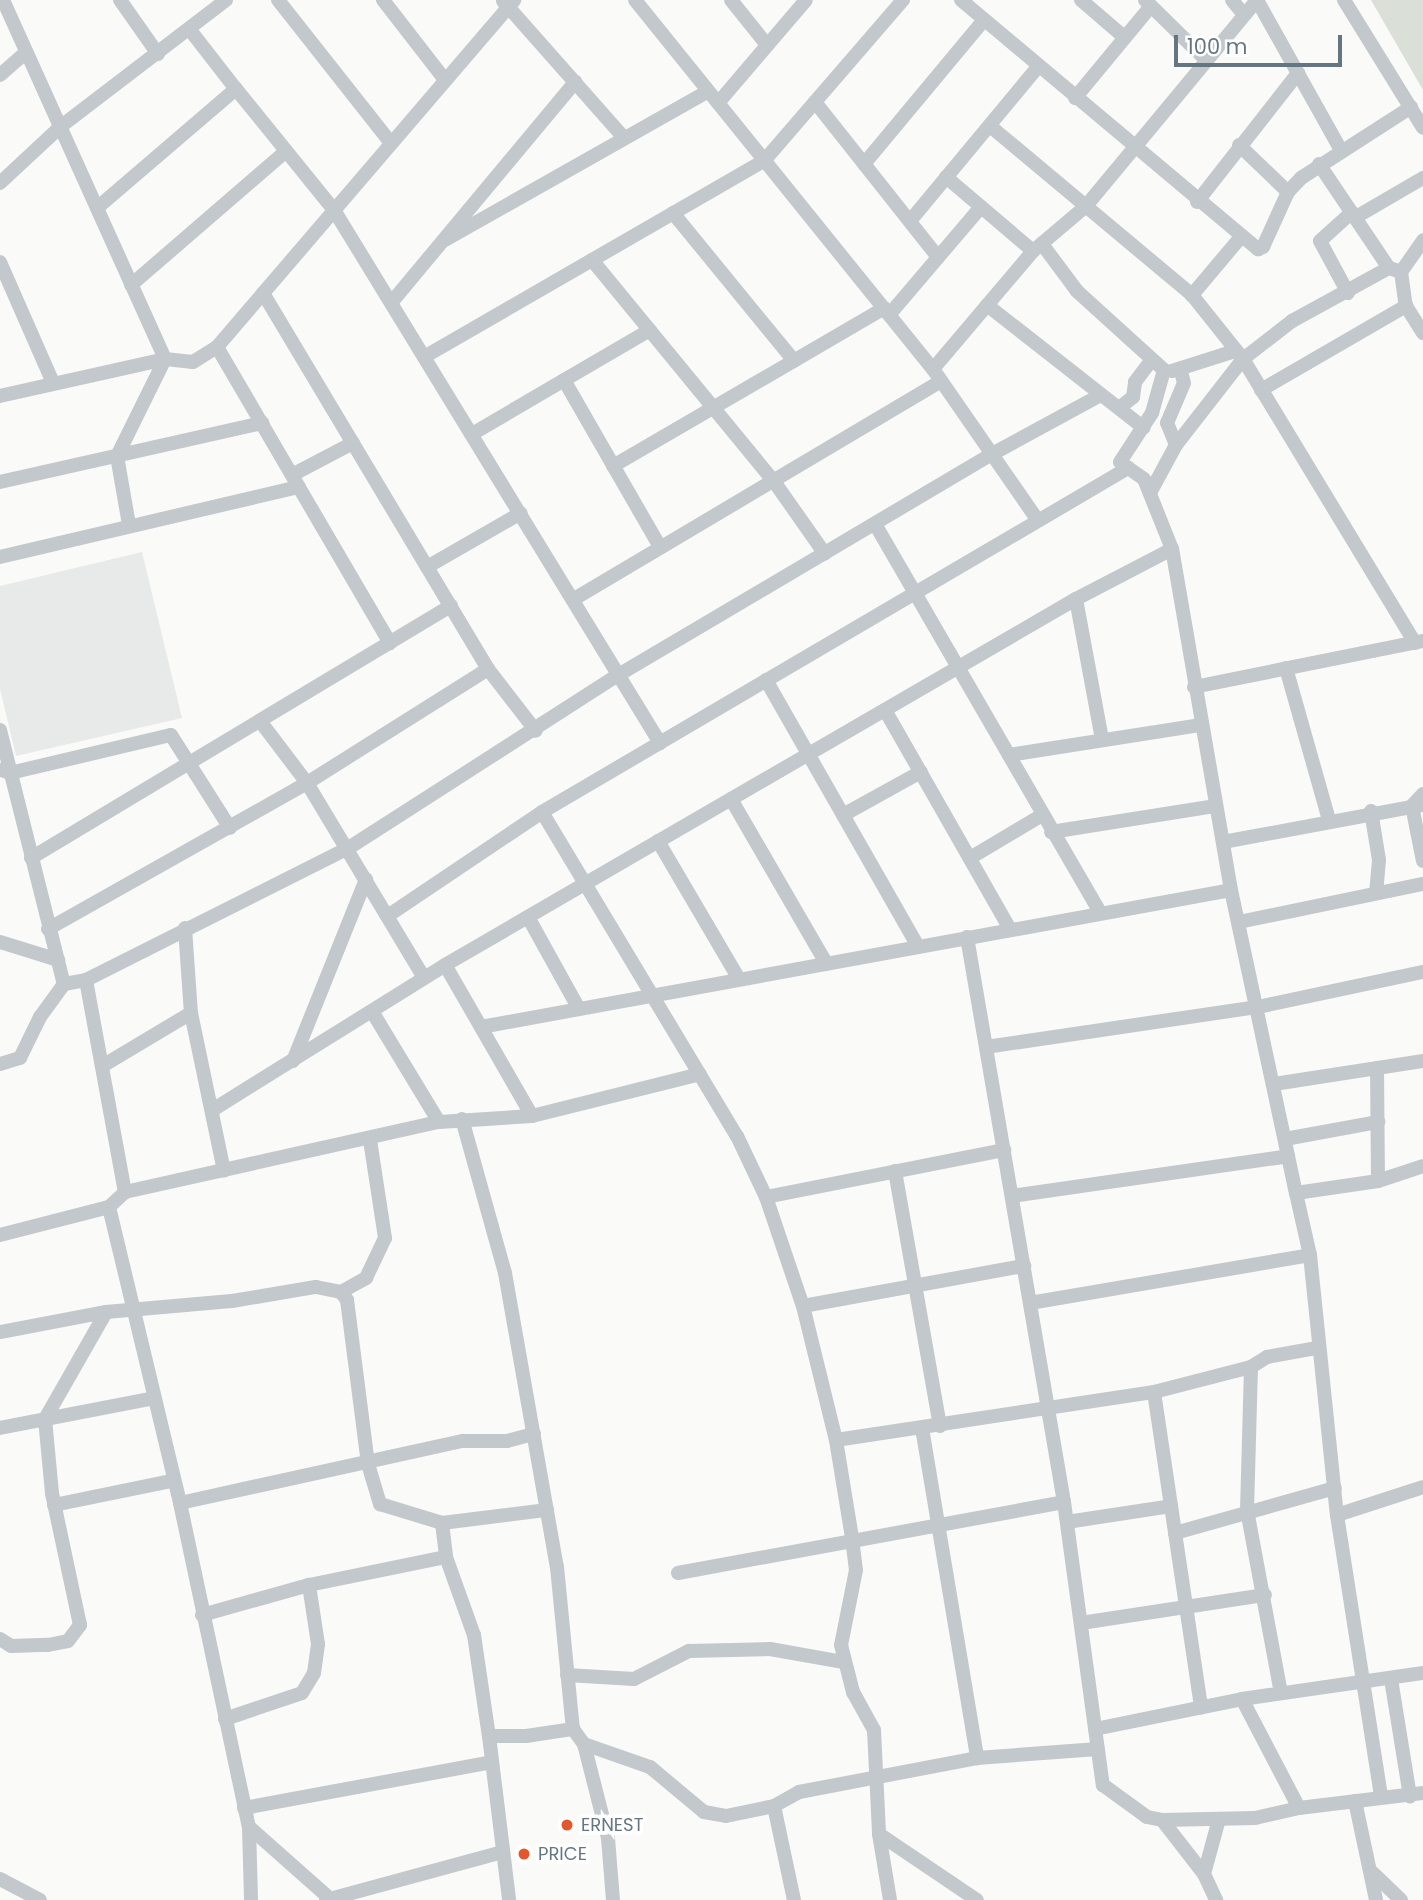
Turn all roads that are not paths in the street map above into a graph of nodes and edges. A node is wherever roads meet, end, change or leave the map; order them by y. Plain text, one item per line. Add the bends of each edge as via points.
1 (3, 0) edge
2 (120, 0) edge
3 (226, 0) edge
4 (278, 0) edge
5 (383, 0) edge
6 (635, 0) edge
7 (730, 0) edge
8 (806, 0) edge
9 (902, 0) edge
10 (961, 0) edge
11 (1081, 0) edge
12 (1232, 0) edge
13 (1257, 0) edge
14 (1344, 0) edge
15 (508, 2) edge
16 (1148, 3) edge
17 (1244, 15) junction
18 (984, 20) junction
19 (190, 30) junction
20 (1124, 37) junction
21 (767, 46) junction
22 (26, 51) junction
23 (158, 54) junction
24 (1206, 60) junction
25 (1038, 67) junction
26 (1298, 73) junction
27 (0, 75) edge
28 (445, 80) junction
29 (575, 82) junction
30 (236, 89) junction
31 (708, 91) junction
32 (1075, 98) junction
33 (815, 102) junction
34 (718, 103) junction
35 (1411, 107) junction
36 (990, 125) junction
37 (60, 127) junction
38 (1423, 128) edge
39 (624, 138) junction
40 (391, 143) junction
41 (1239, 145) junction
42 (1134, 148) junction
43 (1341, 150) junction
44 (286, 151) junction
45 (764, 160) junction
46 (864, 164) junction
47 (1320, 164) junction
48 (946, 177) junction
49 (1423, 178) edge
50 (0, 183) edge
51 (1288, 192) junction
52 (1197, 202) junction
53 (981, 206) junction
54 (1086, 206) junction
55 (97, 208) junction
56 (334, 210) junction
57 (673, 214) junction
58 (1354, 215) junction
59 (910, 221) junction
60 (1240, 238) junction
61 (446, 240) junction
62 (1423, 240) edge
63 (1037, 247) junction
64 (938, 257) junction
65 (592, 260) junction
66 (0, 262) edge
67 (1395, 270) junction
68 (131, 285) junction
69 (263, 293) junction
70 (1348, 293) junction
71 (1192, 295) junction
72 (15, 298) junction
73 (0, 302) edge
74 (391, 303) junction
75 (987, 305) junction
76 (1406, 306) junction
77 (887, 312) junction
78 (650, 330) junction
79 (1423, 333) edge
80 (217, 347) junction
81 (1239, 355) junction
82 (424, 357) junction
83 (164, 359) junction
84 (1151, 360) junction
85 (794, 361) junction
86 (1164, 370) junction
87 (1181, 372) junction
88 (937, 375) junction
89 (564, 380) junction
90 (53, 383) junction
91 (1261, 390) junction
92 (0, 396) edge
93 (1099, 396) junction
94 (713, 408) junction
95 (1119, 408) junction
96 (262, 423) junction
97 (1144, 428) junction
98 (472, 434) junction
99 (354, 443) junction
100 (1176, 445) junction
101 (994, 453) junction
102 (117, 456) junction
103 (613, 466) junction
104 (1128, 468) junction
105 (773, 480) junction
106 (296, 481) junction
107 (0, 482) edge
108 (1150, 493) junction
109 (521, 513) junction
110 (1037, 519) junction
111 (875, 524) junction
112 (129, 525) junction
113 (660, 547) junction
114 (1172, 548) junction
115 (825, 554) junction
116 (1, 555) edge
117 (427, 566) junction
118 (914, 592) junction
119 (573, 599) junction
120 (1076, 599) junction
121 (451, 606) junction
122 (1419, 642) edge
123 (390, 643) junction
124 (958, 667) junction
125 (1286, 668) junction
126 (488, 669) junction
127 (620, 674) junction
128 (766, 680) junction
129 (1194, 687) junction
130 (885, 710) junction
131 (260, 721) junction
132 (1200, 725) junction
133 (0, 730) edge
134 (536, 731) junction
135 (1102, 740) junction
136 (660, 743) junction
137 (808, 754) junction
138 (1009, 755) junction
139 (190, 765) junction
140 (5, 771) edge
141 (921, 772) junction
142 (307, 783) junction
143 (1423, 794) edge
144 (731, 799) junction
145 (1216, 806) junction
146 (1417, 806) edge
147 (1371, 811) junction
148 (542, 812) junction
149 (1042, 815) junction
150 (843, 816) junction
151 (1329, 820) junction
152 (230, 828) junction
153 (1051, 832) junction
154 (658, 841) junction
155 (1223, 842) junction
156 (347, 849) junction
157 (31, 858) junction
158 (970, 858) junction
159 (1423, 860) edge
160 (366, 879) junction
161 (584, 884) junction
162 (1423, 884) edge
163 (1231, 890) junction
164 (1376, 893) junction
165 (1100, 912) junction
166 (389, 915) junction
167 (528, 916) junction
168 (1239, 922) junction
169 (185, 928) junction
170 (48, 929) junction
171 (1010, 929) junction
172 (967, 937) junction
173 (0, 942) edge
174 (918, 946) junction
175 (58, 960) junction
176 (826, 963) junction
177 (445, 965) junction
178 (1423, 972) edge
179 (424, 978) junction
180 (739, 979) junction
181 (86, 980) junction
182 (64, 985) junction
183 (651, 996) junction
184 (1258, 1007) junction
185 (579, 1009) junction
186 (191, 1013) junction
187 (373, 1013) junction
188 (481, 1027) junction
189 (986, 1046) junction
190 (293, 1061) junction
191 (1423, 1061) edge
192 (0, 1063) edge
193 (104, 1065) junction
194 (1377, 1068) junction
195 (700, 1074) junction
196 (1274, 1084) junction
197 (214, 1109) junction
198 (532, 1116) junction
199 (463, 1119) junction
200 (439, 1122) junction
201 (1378, 1122) junction
202 (1285, 1139) junction
203 (370, 1140) junction
204 (1004, 1150) junction
205 (1288, 1156) junction
206 (1423, 1166) edge
207 (224, 1171) junction
208 (895, 1171) junction
209 (1378, 1181) junction
210 (125, 1192) junction
211 (1296, 1194) junction
212 (1012, 1196) junction
213 (766, 1197) junction
214 (109, 1207) junction
215 (0, 1235) edge
216 (1310, 1255) junction
217 (1024, 1266) junction
218 (916, 1286) junction
219 (341, 1292) junction
220 (1030, 1304) junction
221 (803, 1306) junction
222 (134, 1309) junction
223 (106, 1312) junction
224 (0, 1332) edge
225 (1317, 1348) junction
226 (1251, 1367) junction
227 (1154, 1392) junction
228 (153, 1398) junction
229 (1049, 1410) junction
230 (45, 1419) junction
231 (940, 1426) junction
232 (0, 1428) edge
233 (922, 1428) junction
234 (534, 1434) junction
235 (836, 1440) junction
236 (368, 1464) junction
237 (171, 1481) junction
238 (1423, 1487) edge
239 (1335, 1488) junction
240 (1064, 1502) junction
241 (180, 1503) junction
242 (54, 1505) junction
243 (1171, 1506) junction
244 (547, 1510) junction
245 (1247, 1510) junction
246 (1337, 1515) junction
247 (1067, 1522) junction
248 (442, 1523) junction
249 (937, 1524) junction
250 (1175, 1533) junction
251 (852, 1538) junction
252 (446, 1557) junction
253 (678, 1573) dead end
254 (309, 1585) junction
255 (1265, 1595) junction
256 (1186, 1607) junction
257 (202, 1615) junction
258 (1081, 1623) junction
259 (0, 1639) edge
260 (844, 1662) junction
261 (1423, 1673) edge
262 (567, 1675) junction
263 (1391, 1679) junction
264 (1362, 1684) junction
265 (1281, 1693) junction
266 (1242, 1699) junction
267 (1201, 1707) junction
268 (225, 1719) junction
269 (573, 1729) junction
270 (1095, 1729) junction
271 (489, 1735) junction
272 (584, 1744) junction
273 (1098, 1749) junction
274 (977, 1758) junction
275 (492, 1762) junction
276 (876, 1780) junction
277 (1416, 1794) edge
278 (1381, 1796) junction
279 (1354, 1801) junction
280 (774, 1806) junction
281 (244, 1808) junction
282 (1299, 1808) junction
283 (1219, 1819) junction
284 (1162, 1820) junction
285 (249, 1827) junction
286 (879, 1834) junction
287 (503, 1852) junction
288 (1373, 1873) junction
289 (1203, 1874) junction
290 (0, 1879) edge
291 (327, 1899) edge
292 (40, 1900) edge
293 (251, 1900) edge
294 (509, 1900) edge
295 (613, 1900) edge
296 (794, 1900) edge
297 (890, 1900) edge
298 (977, 1900) edge
299 (1216, 1900) edge
300 (1376, 1900) edge
301 (1401, 1900) edge

1 - 22 street
2 - 23 street
3 - 19 street
4 - 40 street
5 - 28 street
6 - 31 street
7 - 21 street
8 - 21 street
9 - 33 street
10 - 18 street
11 - 20 street
12 - 17 street
13 - 17 street
13 - 26 street
14 - 35 street
15 - 28 street
15 - 29 street
16 - 20 street
16 - 24 street
17 - 24 street
18 - 25 street
18 - 46 street
19 - 23 street
19 - 30 street
20 - 32 street
21 - 34 street
22 - 27 street
22 - 37 street
23 - 37 street
24 - 42 street
25 - 32 street
25 - 36 street
26 - 41 street
26 - 43 street
28 - 40 street
29 - 39 street
29 - 61 street
30 - 44 street
30 - 55 street
31 - 34 street
31 - 39 street
32 - 42 street
33 - 45 street
33 - 46 street
34 - 45 street
35 - 38 street
35 - 43 street
36 - 48 street
36 - 54 street
37 - 50 street
37 - 55 street
39 - 61 street
40 - 56 street
41 - 51 street
41 - 52 street
42 - 52 street
42 - 54 street
43 - 47 street
44 - 56 street
44 - 68 street
45 - 57 street
45 - 77 street
46 - 59 street
47 - 51 street
47 - 58 street
48 - 53 street
48 - 59 street
49 - 58 street
51 - 60 street via 1263,247 1252,247
52 - 60 street
53 - 63 street
53 - 64 street
54 - 63 street
54 - 71 street
55 - 68 street
56 - 69 street
56 - 74 street
57 - 65 street
57 - 85 street
58 - 67 street
58 - 70 street via 1320,241
59 - 64 street
60 - 71 street
61 - 74 street
62 - 67 street
63 - 75 street
63 - 84 street
64 - 77 street
65 - 78 street
65 - 82 street
66 - 72 street
67 - 70 street
67 - 76 street
68 - 83 street
69 - 80 street
69 - 99 street
70 - 81 street
71 - 81 street
72 - 73 street
72 - 90 street
74 - 82 street
75 - 88 street
75 - 93 street
76 - 79 street
76 - 91 street
77 - 85 street
77 - 88 street
78 - 89 street
78 - 94 street
80 - 83 street via 193,362
80 - 96 street
81 - 87 street
81 - 91 street
81 - 100 street
82 - 98 street
83 - 90 street
83 - 102 street
84 - 86 street
84 - 95 street via 1135,382 1133,397
85 - 94 street
86 - 87 street
86 - 97 street
87 - 100 street via 1184,383 1167,422
88 - 101 street
88 - 105 street
89 - 98 street
89 - 103 street
90 - 92 street
91 - 122 street
93 - 95 street
93 - 101 street
94 - 103 street
94 - 105 street
95 - 97 street
96 - 102 street
96 - 106 street
97 - 104 street via 1120,462
98 - 109 street
99 - 106 street
99 - 117 street
100 - 108 street
101 - 110 street
101 - 111 street
102 - 107 street
102 - 112 street
103 - 113 street
104 - 108 street via 1144,479
104 - 110 street
105 - 113 street
105 - 115 street
106 - 112 street
106 - 123 street
108 - 114 street
109 - 117 street
109 - 119 street
110 - 118 street
111 - 115 street
111 - 118 street
112 - 116 street
113 - 119 street
114 - 120 street
114 - 129 street
115 - 127 street
117 - 121 street
118 - 124 street
118 - 128 street
119 - 127 street
120 - 124 street
120 - 135 street
121 - 123 street
121 - 126 street
122 - 125 street
123 - 131 street
124 - 130 street
124 - 138 street
125 - 129 street
125 - 151 street
126 - 134 street
126 - 142 street
127 - 134 street
127 - 136 street
128 - 136 street
128 - 137 street
129 - 132 street
130 - 137 street
130 - 141 street
131 - 139 street
131 - 142 street
132 - 135 street
132 - 145 street
133 - 140 street
134 - 156 street
135 - 138 street
136 - 148 street
137 - 144 street
137 - 150 street
138 - 149 street
139 - 140 street via 175,739 165,734
139 - 152 street
139 - 157 street
140 - 157 street
141 - 150 street
141 - 158 street
142 - 152 street
142 - 156 street
143 - 146 street
144 - 154 street
144 - 176 street
145 - 153 street
145 - 155 street
146 - 147 street
146 - 159 street
147 - 151 street
147 - 164 street via 1379,860
148 - 161 street
148 - 166 street
149 - 153 street
149 - 158 street
150 - 174 street
151 - 155 street
152 - 170 street
153 - 165 street
154 - 161 street
154 - 180 street
155 - 163 street
156 - 160 street
156 - 169 street
157 - 170 street
158 - 171 street
160 - 166 street
160 - 190 street
161 - 167 street
161 - 183 street
162 - 164 street
163 - 165 street
163 - 168 street
164 - 168 street
165 - 171 street
166 - 179 street
167 - 177 street
167 - 185 street
168 - 184 street
169 - 181 street
169 - 186 street
170 - 175 street
171 - 172 street
172 - 174 street
172 - 189 street
173 - 175 street
174 - 176 street
175 - 182 street
176 - 180 street
177 - 179 street
177 - 188 street
178 - 184 street
179 - 187 street
180 - 183 street
181 - 182 street
181 - 193 street
182 - 192 street via 40,1017 20,1058
183 - 185 street
183 - 195 street
184 - 189 street
184 - 196 street
185 - 188 street
186 - 193 street
186 - 197 street
187 - 190 street
187 - 200 street
188 - 198 street
189 - 204 street
190 - 197 street
191 - 194 street
193 - 210 street
194 - 196 street
194 - 201 street
195 - 198 street
195 - 213 street
196 - 202 street
197 - 207 street
198 - 199 street
199 - 200 street
199 - 234 street via 496,1233
200 - 203 street
201 - 202 street
201 - 209 street
202 - 205 street
203 - 207 street
203 - 219 street via 385,1238 366,1278
204 - 208 street
204 - 212 street
205 - 211 street
205 - 212 street
206 - 209 street
207 - 210 street
208 - 213 street
208 - 218 street
209 - 211 street
210 - 214 street
211 - 216 street
212 - 217 street
213 - 221 street
214 - 215 street
214 - 222 street
216 - 220 street
216 - 225 street
217 - 218 street
217 - 220 street
218 - 221 street
218 - 231 street
219 - 222 street via 316,1287 232,1301
219 - 236 street via 347,1300
220 - 229 street
221 - 235 street
222 - 223 street
222 - 228 street
223 - 224 street
223 - 230 street
225 - 226 street via 1267,1356
225 - 239 street
226 - 227 street
226 - 245 street
227 - 229 street
227 - 243 street
228 - 230 street
228 - 237 street
229 - 231 street
229 - 240 street
230 - 232 street
230 - 242 street
231 - 233 street
233 - 235 street
233 - 249 street
234 - 236 street via 507,1441 463,1441
234 - 244 street
235 - 251 street
236 - 241 street
236 - 248 street via 380,1504
237 - 241 street
237 - 242 street
238 - 246 street
239 - 245 street
239 - 246 street
240 - 247 street
240 - 249 street
241 - 257 street
242 - 259 street via 80,1625 68,1640 48,1645 11,1646
243 - 247 street
243 - 250 street
244 - 248 street
244 - 262 street
245 - 250 street
245 - 255 street
246 - 264 street
247 - 258 street
248 - 252 street
249 - 251 street
249 - 274 street
250 - 256 street
251 - 253 street
251 - 260 street via 856,1570 841,1645
252 - 254 street
252 - 271 street via 474,1635
254 - 257 street
254 - 268 street via 318,1644 314,1673 302,1693
255 - 256 street
255 - 265 street
256 - 258 street
256 - 267 street
257 - 268 street
258 - 270 street
260 - 262 street via 770,1649 689,1651 634,1679
260 - 276 street via 853,1692 874,1730
261 - 263 street
262 - 269 street
263 - 264 street
263 - 277 street
264 - 265 street
264 - 278 street
265 - 266 street
266 - 267 street
266 - 282 street
267 - 270 street
268 - 281 street
269 - 271 street via 526,1736
269 - 272 street
270 - 273 street
271 - 275 street
272 - 280 street via 650,1767 704,1812 726,1816
272 - 295 street via 608,1838
273 - 274 street
273 - 284 street via 1103,1785 1147,1817
274 - 276 street
275 - 281 street
275 - 287 street
276 - 280 street via 799,1792
276 - 286 street
277 - 278 street
278 - 279 street
279 - 282 street
279 - 288 street
280 - 296 street
281 - 285 street
282 - 283 street via 1255,1818
283 - 284 street
283 - 289 street
284 - 289 street
285 - 291 street
285 - 293 street
286 - 297 street
286 - 298 street
287 - 291 street
287 - 294 street
288 - 300 street
288 - 301 street
289 - 299 street
290 - 292 street

